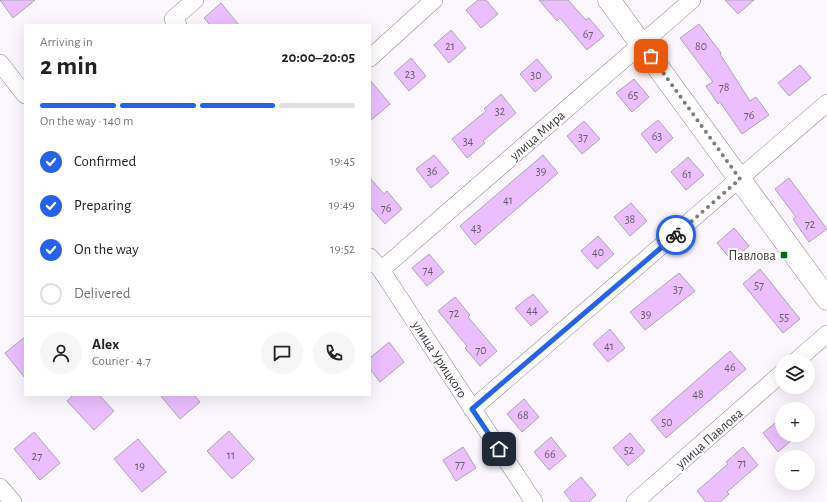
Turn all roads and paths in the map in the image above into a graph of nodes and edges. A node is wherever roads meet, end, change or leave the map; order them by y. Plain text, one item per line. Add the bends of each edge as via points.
1 (195, 0) edge
2 (434, 0) edge
3 (608, 0) edge
4 (692, 0) edge
5 (176, 22) edge
6 (642, 44) junction
7 (371, 57) edge
8 (0, 63) edge
9 (24, 94) edge
10 (827, 103) edge
11 (740, 179) junction
12 (371, 258) edge
13 (381, 270) junction
14 (827, 299) edge
15 (827, 334) edge
16 (804, 354) edge
17 (775, 379) edge
18 (472, 409) junction
19 (0, 487) edge
20 (13, 502) edge
21 (534, 502) edge
22 (635, 502) edge

1 - 5 street
2 - 7 street
3 - 6 street
4 - 6 street, улица Мира
6 - 11 street
6 - 13 street, улица Мира
8 - 9 street
10 - 11 street
11 - 14 street
11 - 18 street
12 - 13 street, улица Урицкого
13 - 18 street, улица Урицкого
15 - 16 street
17 - 22 street, улица Павлова
18 - 21 street, улица Урицкого
19 - 20 street

